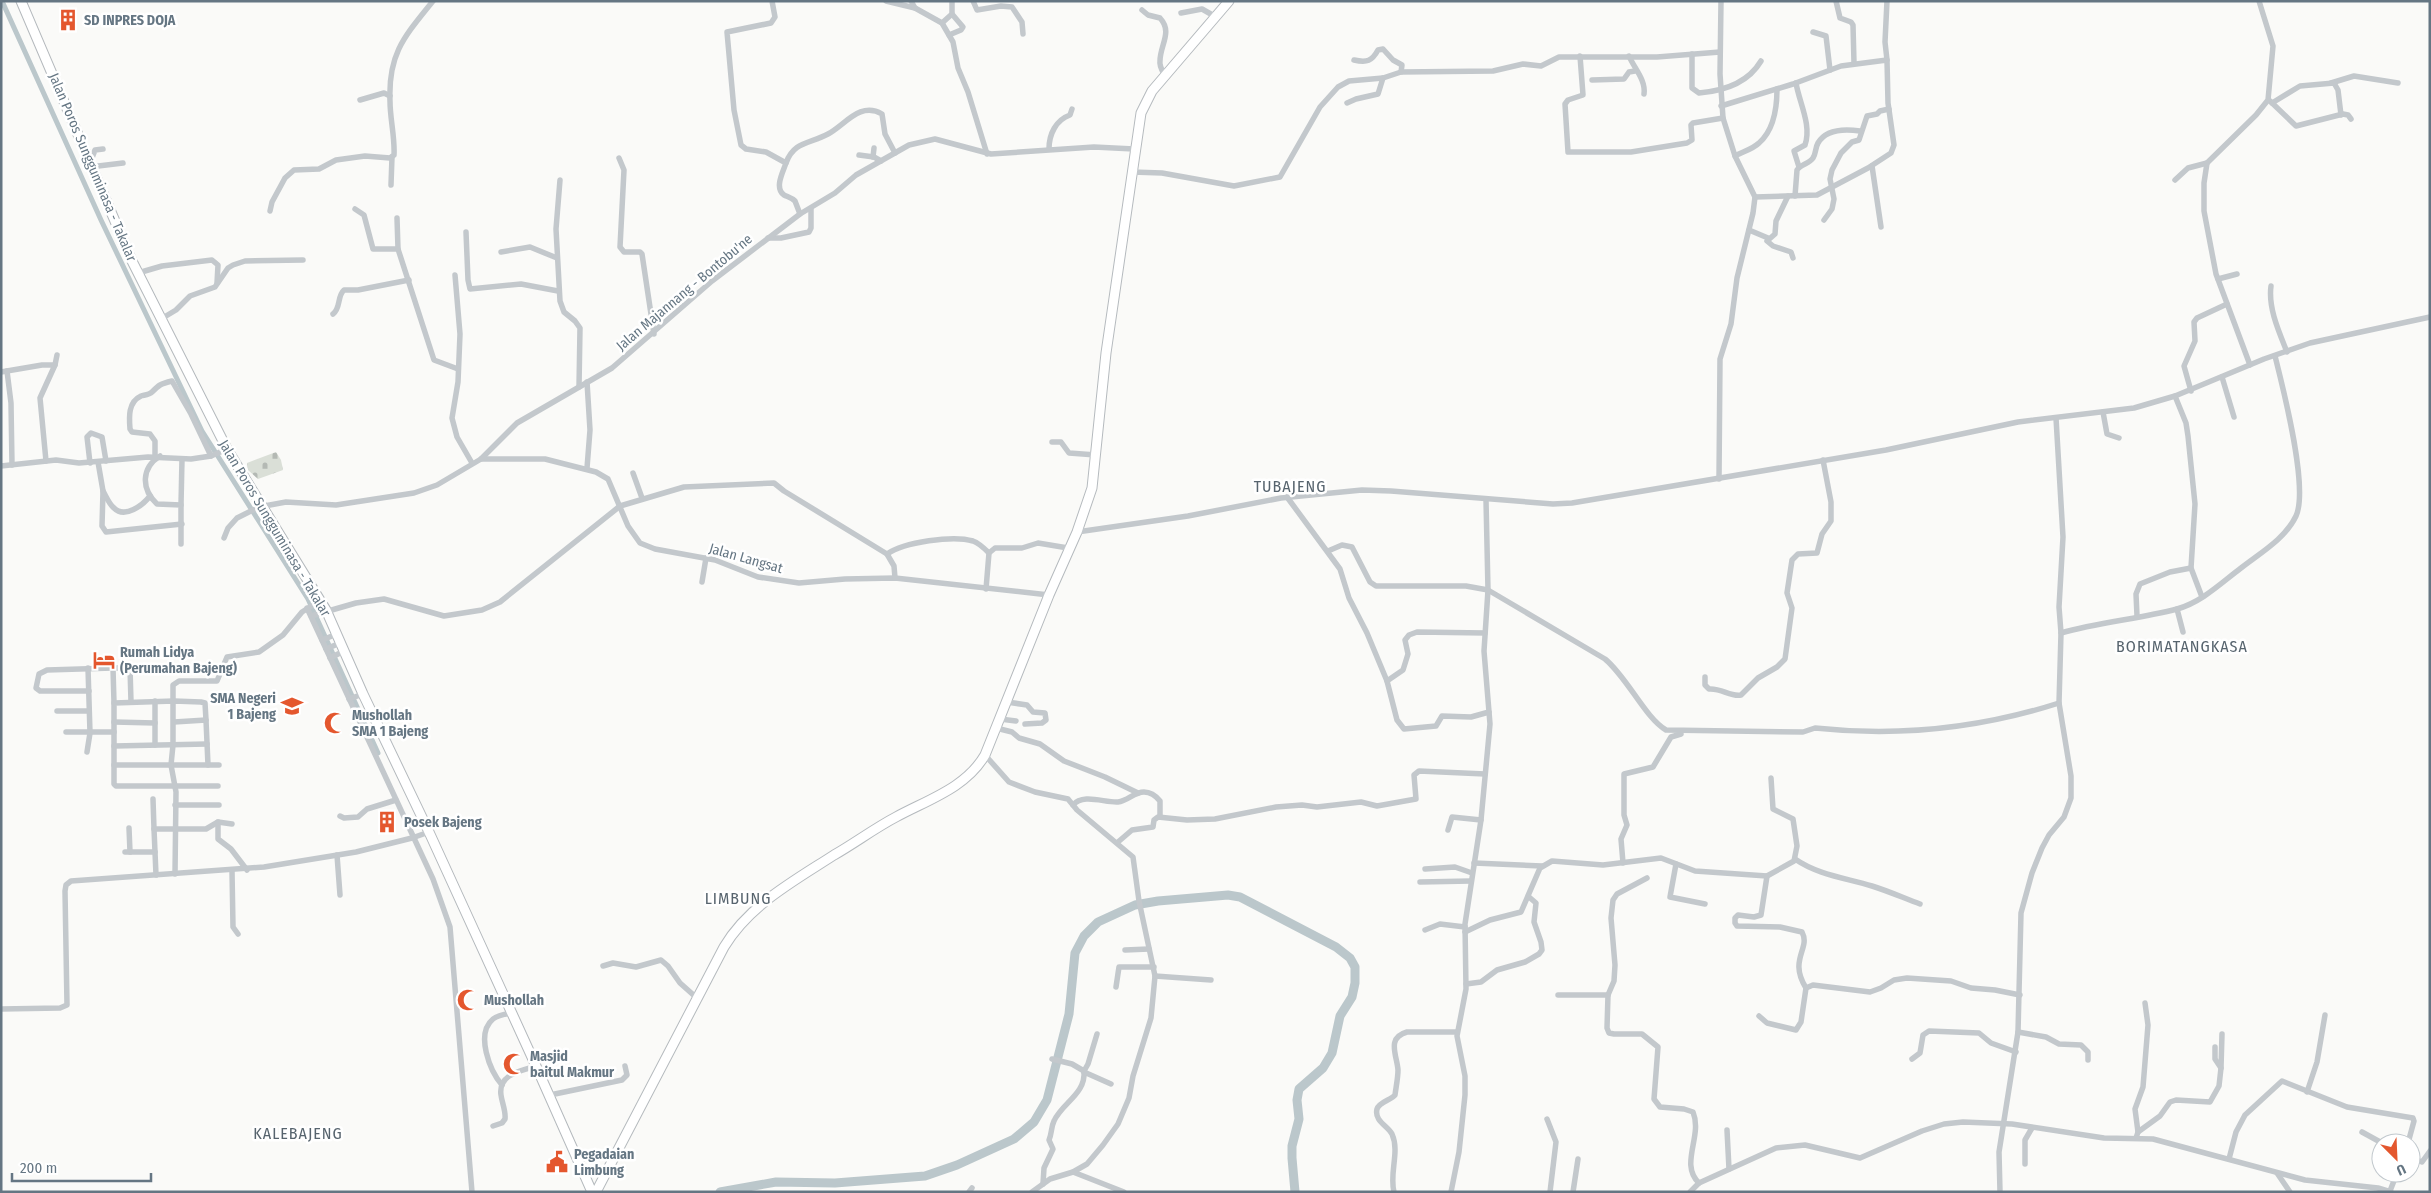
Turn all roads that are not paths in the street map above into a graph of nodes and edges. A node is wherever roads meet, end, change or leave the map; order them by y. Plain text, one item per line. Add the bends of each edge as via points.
1 (21, 1) edge
2 (433, 1) edge
3 (772, 1) edge
4 (886, 1) edge
5 (911, 1) edge
6 (952, 1) edge
7 (973, 1) edge
8 (1229, 1) edge
9 (1721, 1) edge
10 (1836, 1) edge
11 (1887, 1) edge
12 (2259, 1) edge
13 (915, 8) junction
14 (1142, 10) dead end
15 (1181, 13) dead end
16 (952, 14) junction
17 (1216, 17) junction
18 (942, 22) junction
19 (1812, 32) dead end
20 (1024, 34) dead end
21 (949, 36) junction
22 (1720, 52) junction
23 (1692, 54) junction
24 (1580, 56) junction
25 (1629, 56) junction
26 (1354, 60) dead end
27 (1887, 60) junction
28 (1761, 62) dead end
29 (1854, 63) junction
30 (1830, 70) junction
31 (1635, 71) junction
32 (1401, 72) junction
33 (1165, 76) junction
34 (1383, 78) junction
35 (1592, 80) dead end
36 (2398, 82) dead end
37 (1796, 83) junction
38 (2331, 83) junction
39 (1777, 89) junction
40 (1720, 91) junction
41 (1644, 94) dead end
42 (390, 96) junction
43 (360, 100) dead end
44 (2270, 102) junction
45 (1347, 103) dead end
46 (1721, 106) junction
47 (1072, 109) dead end
48 (1889, 109) junction
49 (2341, 114) junction
50 (1723, 118) junction
51 (2351, 119) dead end
52 (1860, 131) junction
53 (874, 148) dead end
54 (1049, 148) junction
55 (103, 149) dead end
56 (1134, 149) junction
57 (895, 154) junction
58 (987, 154) junction
59 (859, 155) dead end
60 (1735, 156) junction
61 (392, 157) junction
62 (873, 157) junction
63 (619, 158) dead end
64 (881, 161) junction
65 (123, 163) dead end
66 (786, 163) junction
67 (2207, 163) junction
68 (89, 164) junction
69 (1872, 166) junction
70 (1799, 167) junction
71 (1132, 172) junction
72 (560, 180) dead end
73 (2175, 180) dead end
74 (391, 185) dead end
75 (1832, 188) junction
76 (1792, 196) junction
77 (1755, 197) junction
78 (355, 209) dead end
79 (811, 209) junction
80 (270, 211) dead end
81 (800, 214) junction
82 (397, 218) dead end
83 (1824, 220) dead end
84 (1881, 227) dead end
85 (1749, 230) junction
86 (466, 232) dead end
87 (768, 238) junction
88 (1768, 238) junction
89 (398, 249) junction
90 (501, 252) dead end
91 (558, 258) junction
92 (1793, 258) dead end
93 (303, 260) dead end
94 (138, 273) junction
95 (2236, 274) dead end
96 (455, 275) dead end
97 (2218, 279) junction
98 (409, 280) junction
99 (217, 284) junction
100 (2271, 286) dead end
101 (558, 291) junction
102 (2227, 304) junction
103 (333, 314) dead end
104 (2430, 317) edge
105 (161, 319) junction
106 (654, 334) junction
107 (2287, 352) junction
108 (57, 355) dead end
109 (2275, 356) junction
110 (55, 365) junction
111 (2250, 365) junction
112 (458, 369) junction
113 (4, 371) edge
114 (2222, 377) junction
115 (587, 382) junction
116 (578, 387) junction
117 (2191, 391) junction
118 (2176, 396) junction
119 (2102, 412) junction
120 (2234, 417) dead end
121 (2056, 418) junction
122 (2118, 438) dead end
123 (1052, 442) dead end
124 (225, 450) junction
125 (1096, 455) junction
126 (158, 456) junction
127 (212, 456) junction
128 (182, 459) junction
129 (481, 459) junction
130 (1823, 460) junction
131 (46, 461) junction
132 (106, 461) junction
133 (98, 462) junction
134 (90, 463) junction
135 (472, 463) junction
136 (1, 466) edge
137 (12, 466) junction
138 (587, 468) junction
139 (633, 473) dead end
140 (1719, 479) junction
141 (103, 490) junction
142 (150, 496) junction
143 (1288, 497) junction
144 (642, 498) junction
145 (1486, 500) junction
146 (181, 505) junction
147 (620, 506) junction
148 (261, 507) junction
149 (182, 524) junction
150 (1076, 532) junction
151 (224, 538) dead end
152 (181, 544) dead end
153 (1068, 548) junction
154 (1328, 551) junction
155 (989, 553) junction
156 (887, 554) junction
157 (706, 558) junction
158 (2191, 568) junction
159 (895, 578) junction
160 (702, 582) dead end
161 (986, 589) junction
162 (1488, 590) junction
163 (1049, 595) junction
164 (2202, 598) junction
165 (319, 602) junction
166 (308, 607) junction
167 (2177, 608) junction
168 (323, 611) junction
169 (312, 616) junction
170 (2137, 616) junction
171 (2183, 632) dead end
172 (1485, 633) junction
173 (2061, 633) junction
174 (336, 639) junction
175 (322, 640) junction
176 (327, 649) junction
177 (342, 652) junction
178 (331, 658) junction
179 (88, 668) junction
180 (113, 668) junction
181 (130, 668) junction
182 (137, 668) dead end
183 (1705, 677) dead end
184 (1387, 681) junction
185 (88, 691) junction
186 (361, 695) junction
187 (350, 699) junction
188 (155, 701) junction
189 (174, 701) junction
190 (131, 702) junction
191 (1007, 702) junction
192 (2059, 702) junction
193 (114, 703) junction
194 (57, 711) dead end
195 (89, 712) junction
196 (1489, 712) junction
197 (1000, 719) junction
198 (206, 720) junction
199 (1016, 721) dead end
200 (114, 722) junction
201 (174, 722) junction
202 (155, 723) junction
203 (1025, 724) dead end
204 (996, 728) junction
205 (1692, 730) junction
206 (66, 732) dead end
207 (114, 732) junction
208 (90, 733) junction
209 (207, 744) junction
210 (155, 745) junction
211 (174, 745) junction
212 (114, 746) junction
213 (87, 752) dead end
214 (985, 755) junction
215 (114, 765) junction
216 (171, 765) junction
217 (208, 765) junction
218 (219, 765) dead end
219 (1485, 774) junction
220 (1771, 778) dead end
221 (218, 786) dead end
222 (174, 787) junction
223 (1138, 793) junction
224 (153, 799) dead end
225 (396, 800) junction
226 (175, 805) junction
227 (219, 805) dead end
228 (1073, 805) junction
229 (340, 816) dead end
230 (1160, 817) junction
231 (1481, 820) junction
232 (218, 822) junction
233 (232, 824) dead end
234 (130, 828) dead end
235 (154, 829) junction
236 (176, 829) junction
237 (1448, 830) dead end
238 (425, 833) junction
239 (414, 838) junction
240 (1118, 842) junction
241 (155, 852) junction
242 (337, 855) junction
243 (1795, 859) junction
244 (1474, 863) junction
245 (1623, 863) junction
246 (1676, 864) junction
247 (1542, 866) junction
248 (247, 870) junction
249 (1425, 870) dead end
250 (232, 871) junction
251 (1472, 873) junction
252 (175, 874) junction
253 (156, 875) junction
254 (1767, 876) junction
255 (1648, 878) dead end
256 (1471, 881) junction
257 (1420, 882) dead end
258 (340, 895) dead end
259 (1529, 897) junction
260 (1706, 904) dead end
261 (1920, 904) dead end
262 (1425, 930) dead end
263 (1465, 930) junction
264 (238, 934) dead end
265 (1149, 949) junction
266 (1125, 950) dead end
267 (603, 966) dead end
268 (1154, 967) junction
269 (1155, 976) junction
270 (1211, 980) dead end
271 (1466, 984) junction
272 (1116, 986) dead end
273 (1806, 988) junction
274 (1608, 994) junction
275 (1558, 995) dead end
276 (2020, 995) junction
277 (698, 999) junction
278 (2145, 1003) dead end
279 (1, 1009) edge
280 (511, 1012) junction
281 (2325, 1015) dead end
282 (1759, 1016) dead end
283 (1457, 1032) junction
284 (2018, 1032) junction
285 (1097, 1034) dead end
286 (2222, 1034) dead end
287 (2215, 1047) dead end
288 (2016, 1052) junction
289 (1912, 1058) dead end
290 (1054, 1059) dead end
291 (2088, 1060) dead end
292 (536, 1066) junction
293 (625, 1066) dead end
294 (2222, 1068) junction
295 (1084, 1071) junction
296 (1112, 1084) dead end
297 (502, 1085) junction
298 (2307, 1092) junction
299 (550, 1095) junction
300 (1547, 1119) dead end
301 (2002, 1124) junction
302 (493, 1126) dead end
303 (2032, 1128) junction
304 (1727, 1130) dead end
305 (2362, 1132) dead end
306 (2411, 1133) edge
307 (2137, 1135) junction
308 (2371, 1137) edge
309 (2430, 1151) edge
310 (1578, 1159) dead end
311 (2230, 1159) junction
312 (2421, 1162) edge
313 (2025, 1164) dead end
314 (1729, 1169) junction
315 (1074, 1172) junction
316 (2277, 1173) junction
317 (1699, 1183) junction
318 (1042, 1184) junction
319 (2390, 1191) edge
320 (472, 1192) edge
321 (592, 1192) edge
322 (596, 1192) edge
323 (1032, 1192) edge
324 (1044, 1192) edge
325 (1124, 1192) edge
326 (1394, 1192) edge
327 (1451, 1192) edge
328 (1550, 1192) edge
329 (1573, 1192) edge
330 (1690, 1192) edge
331 (2000, 1192) edge
332 (2290, 1192) edge

1 - 68 main road, Jalan Poros Sungguminasa - Takalar
2 - 42 street via 398,47
3 - 66 street via 773,21 727,33 734,110 741,145 746,149 766,152
4 - 13 street
5 - 13 street
6 - 16 street
7 - 20 street via 977,10 1012,7 1022,22
8 - 17 main road
9 - 22 street
10 - 29 street via 1840,18 1853,25
11 - 27 street
12 - 44 street via 2273,46
13 - 18 street
14 - 33 street via 1160,18 1165,26 1159,63
15 - 17 street via 1202,9
16 - 18 street
16 - 21 street via 964,26
17 - 33 main road
18 - 21 street
19 - 30 street via 1826,36
21 - 58 street
22 - 23 street
22 - 40 street
23 - 25 street
23 - 40 street via 1693,90 1699,93
24 - 25 street
24 - 32 street via 1555,58 1541,66 1523,64 1493,71
24 - 50 street via 1583,95 1565,104 1568,152 1631,152 1687,143 1692,140 1692,124
25 - 31 street
26 - 32 street via 1368,62 1378,50 1386,49 1391,58 1402,65
27 - 29 street
27 - 48 street
28 - 40 street via 1747,78
29 - 30 street
30 - 37 street
31 - 35 street via 1624,79
31 - 41 street via 1643,81
32 - 34 street
33 - 56 main road via 1144,104
34 - 45 street via 1378,94
34 - 71 street via 1350,81 1338,87 1320,108 1278,178 1234,186 1171,174
36 - 38 street via 2354,76
37 - 39 street
37 - 70 street via 1807,139 1794,151
38 - 44 street via 2300,86
38 - 49 street via 2337,86
39 - 46 street
39 - 60 street via 1775,116 1765,136 1754,147
40 - 46 street
42 - 43 street via 384,93
42 - 61 street
44 - 49 street via 2296,126
44 - 67 street
46 - 50 street
47 - 54 street via 1070,115 1060,119 1050,136
48 - 52 street via 1867,116
48 - 69 street via 1893,149
49 - 51 street via 2347,114
50 - 60 street
52 - 70 street via 1849,129 1830,133 1818,142 1812,160
52 - 75 street via 1859,140 1852,142 1835,162 1830,175
53 - 62 street
54 - 56 street, Jalan Majannang - Bontobu'ne
54 - 58 street, Jalan Majannang - Bontobu'ne
55 - 68 street via 96,150
56 - 71 main road
57 - 58 street, Jalan Majannang - Bontobu'ne via 930,139
57 - 64 street, Jalan Majannang - Bontobu'ne
57 - 66 street via 885,134 882,114 863,111 843,121 828,134 797,145
59 - 62 street
60 - 77 street
61 - 74 street
61 - 80 street via 365,156 336,160 319,169 294,170 285,178
62 - 64 street
63 - 106 street via 624,170 620,248 624,252 642,254
64 - 79 street, Jalan Majannang - Bontobu'ne via 856,175
65 - 68 street
66 - 81 street via 780,189 795,201
67 - 73 street via 2188,168
67 - 97 street via 2204,211
68 - 94 main road, Jalan Poros Sungguminasa - Takalar
69 - 75 street
69 - 84 street
70 - 76 street
71 - 125 main road via 1106,353
72 - 91 street
75 - 76 street via 1817,195
75 - 83 street via 1833,205
76 - 77 street
76 - 88 street via 1776,221 1775,234
77 - 85 street
78 - 89 street via 364,215 372,249
79 - 81 street, Jalan Majannang - Bontobu'ne
79 - 87 street via 809,232
81 - 87 street, Jalan Majannang - Bontobu'ne
82 - 89 street
85 - 88 street
85 - 140 street via 1737,278 1732,324 1720,359
86 - 101 street via 470,289 521,284
87 - 106 street, Jalan Majannang - Bontobu'ne via 712,281
88 - 92 street via 1769,244 1790,252
89 - 98 street
90 - 91 street via 530,247
91 - 101 street
93 - 99 street via 238,263 228,268
94 - 99 street via 162,266 212,260 218,264
94 - 105 main road, Jalan Poros Sungguminasa - Takalar
95 - 97 street
96 - 112 street via 460,327
97 - 102 street
98 - 103 street via 344,290
98 - 112 street via 434,360
99 - 105 street via 190,296
100 - 107 street via 2275,319
101 - 116 street via 561,308 580,328
102 - 111 street
102 - 117 street via 2194,322 2195,341 2184,366
104 - 107 street via 2323,340
105 - 124 main road, Jalan Poros Sungguminasa - Takalar
106 - 115 street, Jalan Majannang - Bontobu'ne via 612,368
107 - 109 street
108 - 110 street
109 - 111 street
109 - 164 street via 2299,477 2298,512 2283,534
110 - 113 street
110 - 131 street via 40,398
111 - 114 street
112 - 135 street via 452,418 456,437
113 - 137 street via 11,403
114 - 117 street
114 - 120 street
115 - 116 street, Jalan Majannang - Bontobu'ne
115 - 138 street via 590,430
116 - 129 street, Jalan Majannang - Bontobu'ne via 517,423
117 - 118 street
118 - 119 street via 2134,408
118 - 158 street via 2186,423 2195,500
119 - 121 street
119 - 122 street via 2107,434
121 - 130 street via 2018,422
121 - 173 street via 2062,537
123 - 125 street via 1061,442 1068,453
124 - 127 street
124 - 148 main road, Jalan Poros Sungguminasa - Takalar
125 - 150 main road via 1092,488
126 - 127 street via 150,434 131,430 130,412 137,398 171,381
126 - 128 street
126 - 132 street
126 - 142 street via 145,472
127 - 128 street
128 - 146 street
129 - 135 street, Jalan Majannang - Bontobu'ne
129 - 138 street, Jalan Langsat via 544,459
130 - 140 street
130 - 183 street via 1831,521 1822,534 1817,552 1798,554 1792,560 1787,594 1792,608 1784,659 1741,695 1720,688 1709,689 1705,685
131 - 134 street
131 - 137 street
132 - 133 street
132 - 134 street via 102,437 91,433 87,437
133 - 134 street
133 - 141 street
135 - 148 street, Jalan Majannang - Bontobu'ne via 437,485 414,492 330,506 286,502
136 - 137 street
138 - 147 street, Jalan Langsat via 608,479
139 - 144 street
140 - 145 street via 1565,504
141 - 142 street via 113,507 120,511 139,508
141 - 149 street via 102,526 106,532
142 - 146 street via 160,505
143 - 145 street via 1377,490
143 - 150 street
143 - 154 street
144 - 147 street
144 - 156 street via 684,487 770,482
145 - 162 street
146 - 149 street
147 - 157 street, Jalan Langsat via 640,543 655,550
147 - 168 street via 490,608 444,616 384,599
148 - 151 street, Jalan Majannang - Bontobu'ne via 231,524
148 - 165 main road, Jalan Poros Sungguminasa - Takalar
149 - 152 street
150 - 153 main road
153 - 155 street via 1038,543 1022,548 995,548
153 - 163 main road
154 - 162 street via 1342,545 1352,547 1374,585 1466,586
154 - 184 street via 1340,568 1349,598
155 - 156 street via 974,541 951,538 923,542
155 - 161 street
156 - 159 street via 894,566
157 - 159 street, Jalan Langsat via 752,575 791,583
157 - 160 street
158 - 164 street
158 - 170 street via 2140,584 2136,594
159 - 161 street, Jalan Langsat
161 - 163 street, Jalan Langsat
162 - 172 street
162 - 205 street via 1605,659 1664,730
163 - 191 main road
164 - 167 street
165 - 166 street
165 - 168 main road, Jalan Poros Sungguminasa - Takalar
166 - 169 street
166 - 189 street via 283,635 259,652 228,657 215,681 176,682
167 - 170 street
167 - 171 street
168 - 169 street
168 - 174 main road, Jalan Poros Sungguminasa - Takalar
169 - 175 street
170 - 173 street
172 - 184 street via 1419,632 1409,635 1405,640 1408,654 1403,670
172 - 196 street via 1484,669
173 - 192 street
174 - 175 street
174 - 176 street
174 - 177 main road, Jalan Poros Sungguminasa - Takalar
175 - 176 street
176 - 178 street
177 - 178 street
177 - 186 main road, Jalan Poros Sungguminasa - Takalar
178 - 187 street
179 - 180 street
179 - 185 street
179 - 185 street via 42,672 36,685 38,691 43,692
180 - 181 street
180 - 193 street
181 - 182 street
181 - 190 street
184 - 196 street via 1395,715 1405,730 1437,726 1442,716 1471,718
185 - 195 street
186 - 187 street
186 - 238 main road, Jalan Poros Sungguminasa - Takalar
187 - 225 street
188 - 189 street
188 - 190 street
188 - 202 street
189 - 198 street via 205,703
189 - 201 street
190 - 193 street
191 - 197 main road
191 - 203 street via 1027,705 1033,712 1045,713 1044,722
192 - 205 street via 2002,720 1934,730
192 - 276 street via 2071,776 2071,798 2064,817 2042,848 2025,897 2019,926
193 - 200 street
194 - 195 street
195 - 208 street
196 - 219 street
197 - 199 street
197 - 204 main road
198 - 201 street
198 - 209 street
200 - 202 street
200 - 207 street
201 - 211 street
202 - 210 street
204 - 214 main road
204 - 223 street via 1040,744 1064,762
205 - 245 street via 1690,734 1671,737 1653,767 1624,774 1627,825 1621,838
206 - 208 street
207 - 208 street
207 - 212 street
208 - 213 street
209 - 211 street
209 - 217 street
210 - 211 street
210 - 212 street
211 - 216 street
212 - 215 street
214 - 228 street via 1009,782 1035,792 1064,797
214 - 277 main road via 977,769 954,787 889,821 759,907 728,941
215 - 216 street
215 - 222 street via 115,786
216 - 217 street
216 - 222 street
217 - 218 street
219 - 230 street via 1419,770 1414,775 1416,799 1376,806 1361,802 1276,807 1215,819
219 - 231 street
220 - 243 street via 1773,809 1794,820
221 - 222 street
222 - 226 street
223 - 228 street via 1121,802 1085,799
223 - 230 street via 1147,792 1158,798 1162,804
224 - 235 street
225 - 229 street via 368,809 358,817
225 - 239 street
226 - 227 street
226 - 236 street
228 - 240 street
230 - 240 street via 1155,819 1153,827 1132,830
231 - 237 street via 1452,817
231 - 244 street
232 - 233 street
232 - 236 street via 206,829
232 - 248 street via 218,839 231,849
234 - 241 street via 127,852
235 - 236 street
235 - 241 street
236 - 252 street
238 - 239 street
238 - 280 main road, Jalan Poros Sungguminasa - Takalar
239 - 242 street
239 - 320 street via 443,903 450,927
240 - 265 street via 1135,859 1139,901
241 - 253 street
242 - 248 street
242 - 258 street
243 - 254 street
243 - 261 street via 1829,875 1874,886
244 - 247 street
244 - 251 street
245 - 246 street via 1655,858
245 - 247 street via 1593,865 1552,861
246 - 254 street via 1713,874
246 - 260 street via 1670,897
247 - 259 street
248 - 250 street
249 - 251 street via 1455,867
250 - 252 street
250 - 264 street via 232,928
251 - 256 street
252 - 253 street
253 - 279 street via 67,883 67,1005 60,1008
254 - 273 street via 1761,915 1738,916 1734,924 1802,932 1805,940 1798,967
255 - 274 street via 1617,894 1613,900 1611,918 1615,965 1614,981
256 - 257 street
256 - 263 street
259 - 263 street via 1518,914
259 - 271 street via 1536,903 1534,922 1541,942 1540,954 1497,970 1481,982
262 - 263 street via 1440,924
263 - 271 street
265 - 266 street
265 - 268 street
267 - 277 street via 613,963 636,967 661,960
268 - 269 street
268 - 272 street via 1119,967
269 - 270 street
269 - 315 street via 1151,1018 1124,1113 1098,1152
271 - 283 street
273 - 276 street via 1821,985 1870,992 1894,980 1907,978 1951,981 1975,989
273 - 282 street via 1802,1022 1796,1030 1767,1023
274 - 275 street
274 - 317 street via 1609,1033 1642,1034 1658,1047 1653,1093 1656,1104 1669,1110 1693,1112 1695,1134 1690,1167 1692,1176
276 - 284 street
277 - 322 main road
278 - 307 street via 2148,1025 2143,1087 2134,1109
280 - 292 main road, Jalan Poros Sungguminasa - Takalar
280 - 297 street via 494,1018 486,1030 487,1058
281 - 298 street via 2323,1036
283 - 326 street via 1406,1032 1395,1040 1398,1070 1395,1094 1377,1110 1382,1124 1392,1134
283 - 327 street via 1465,1095
284 - 288 street
284 - 291 street via 2046,1037 2059,1044 2081,1045 2088,1052
285 - 295 street
286 - 294 street
287 - 294 street via 2215,1059
288 - 289 street via 1991,1043 1982,1033 1929,1032 1923,1035 1920,1053
288 - 301 street
290 - 295 street
292 - 297 street via 514,1073
292 - 299 main road, Jalan Poros Sungguminasa - Takalar
293 - 299 street via 627,1075 622,1080
294 - 307 street via 2219,1086 2210,1102 2172,1101
295 - 296 street
295 - 318 street via 1078,1094 1053,1123 1049,1140 1052,1149
297 - 302 street via 505,1119
298 - 306 street via 2347,1107 2413,1118
298 - 311 street via 2284,1081 2279,1082 2245,1115 2236,1132
299 - 321 main road, Jalan Poros Sungguminasa - Takalar
300 - 328 street via 1556,1142
301 - 303 street
301 - 314 street via 1944,1124 1860,1158 1805,1145 1781,1148
301 - 331 street
303 - 307 street via 2104,1138
303 - 313 street via 2025,1140
304 - 314 street
305 - 308 street
307 - 311 street
309 - 312 street
310 - 329 street
311 - 316 street
314 - 317 street
315 - 318 street
315 - 325 street
316 - 319 street via 2305,1180
316 - 332 street
317 - 330 street
318 - 323 street
318 - 324 street

